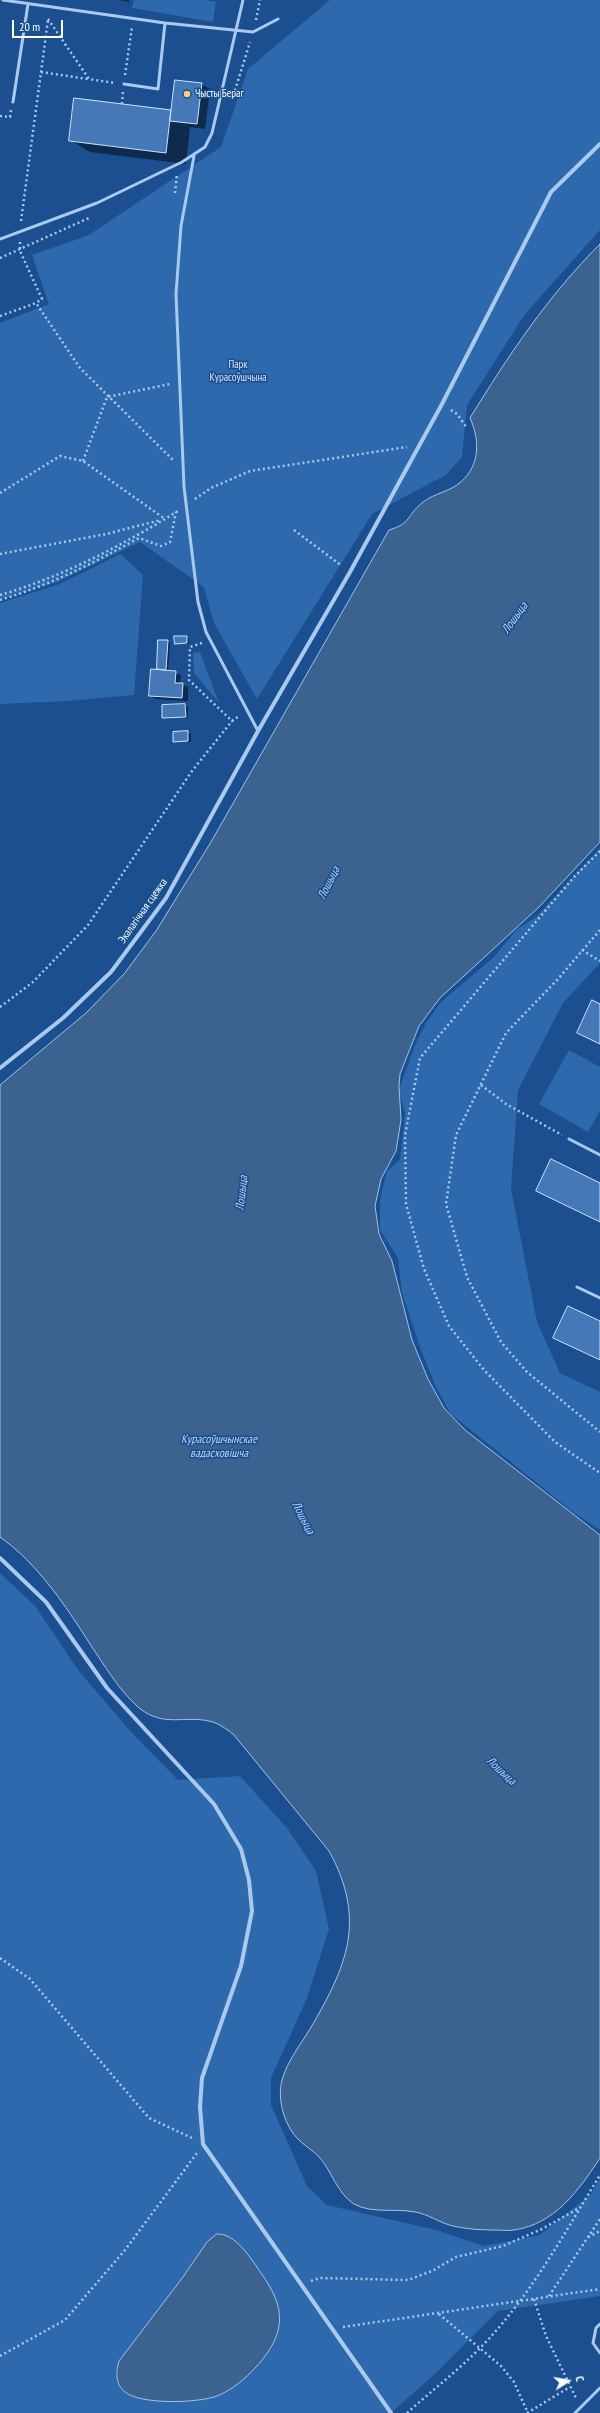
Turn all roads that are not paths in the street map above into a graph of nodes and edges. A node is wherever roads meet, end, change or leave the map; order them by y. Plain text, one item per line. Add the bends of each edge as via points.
1 (3, 0) edge
2 (243, 0) edge
3 (28, 4) junction
4 (278, 19) dead end
5 (165, 23) junction
6 (236, 31) junction
7 (124, 84) road end
8 (13, 102) dead end
9 (600, 144) edge
10 (194, 156) junction
11 (0, 239) edge
12 (258, 731) junction
13 (0, 1068) edge
14 (569, 1139) road end
15 (600, 1155) edge
16 (578, 1287) dead end
17 (600, 1298) edge
18 (0, 1558) edge
19 (600, 2324) edge
20 (600, 2353) edge
21 (600, 2388) edge
22 (390, 2413) edge
23 (576, 2413) edge

1 - 3 lane
2 - 6 lane
3 - 5 lane
3 - 8 lane
4 - 6 lane via 253,32
5 - 6 lane
5 - 7 lane via 158,89
6 - 10 lane via 212,133 205,146
9 - 12 street, Экалагічная сцежка via 551,192 420,445
10 - 11 lane via 97,203
10 - 12 lane via 181,226 176,294 184,479 198,602 206,632
12 - 13 street, Экалагічная сцежка via 166,898 111,972 63,1018
14 - 15 lane
16 - 17 lane
18 - 22 street via 46,1602 107,1688 214,1804 241,1849 249,1880 252,1911 241,1966 202,2078 200,2106 203,2144
19 - 20 lane via 596,2328 593,2343
21 - 23 lane

